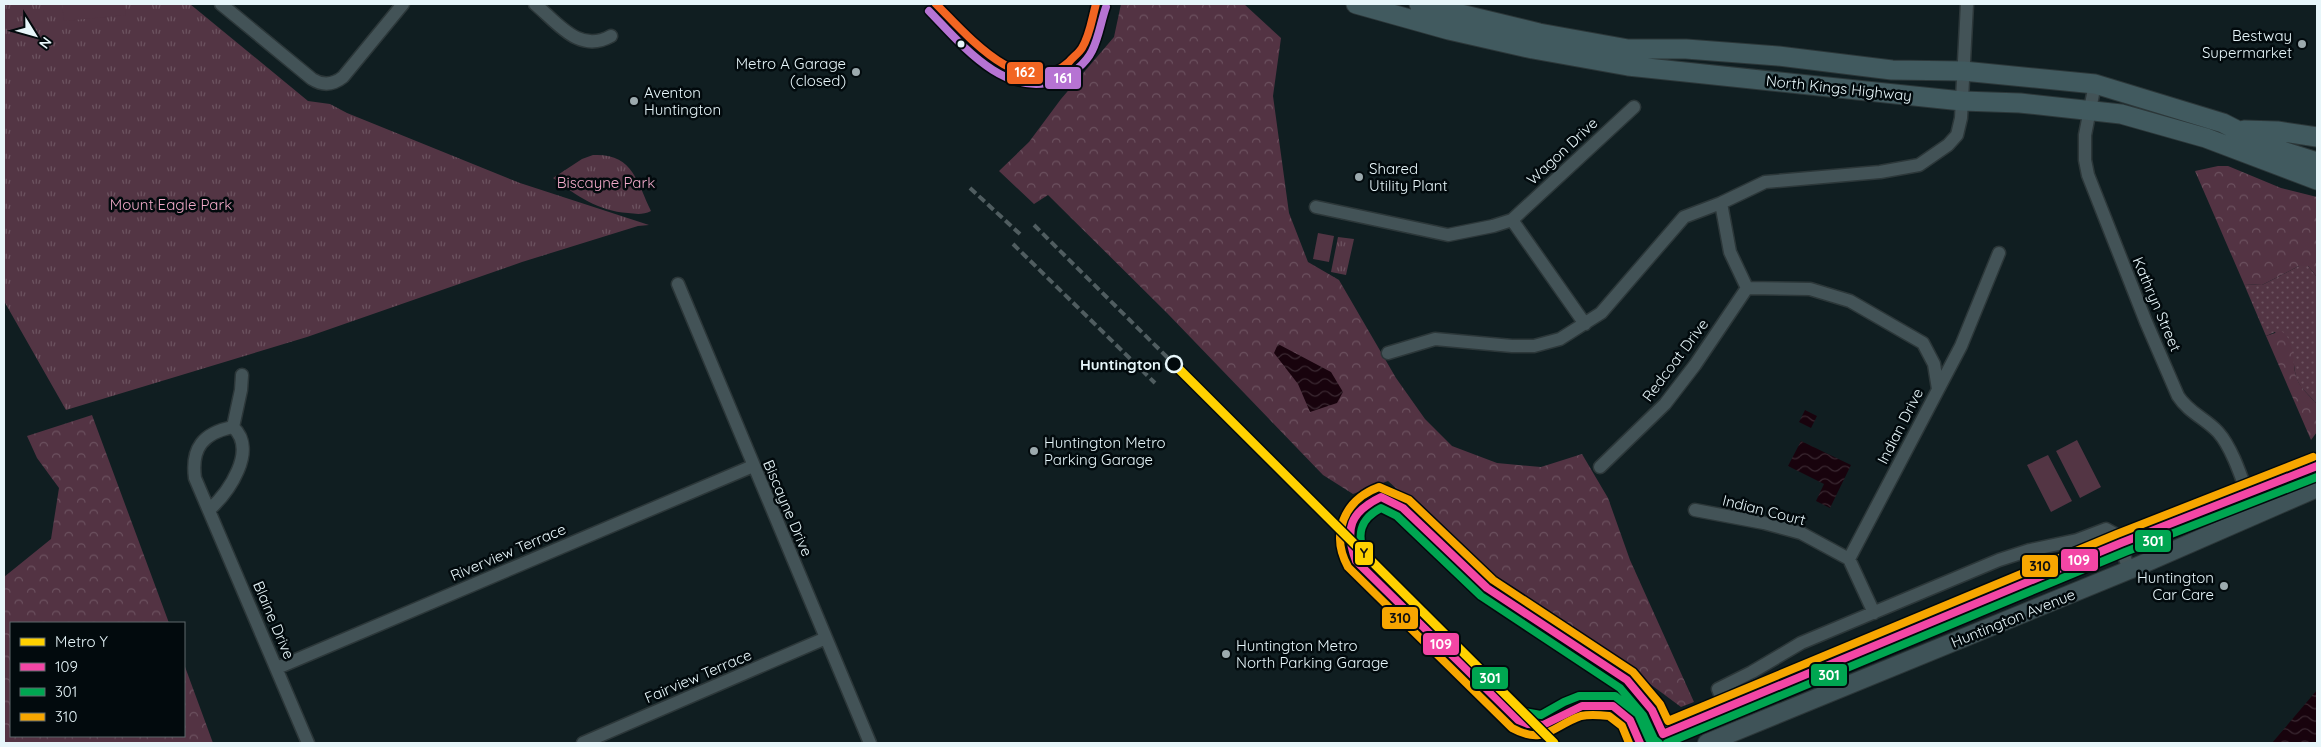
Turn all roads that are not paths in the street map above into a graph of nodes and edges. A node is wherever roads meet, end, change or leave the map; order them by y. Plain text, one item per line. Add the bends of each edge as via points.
1 (221, 4) edge
2 (403, 4) edge
3 (535, 4) edge
4 (1356, 4) edge
5 (1419, 4) edge
6 (1967, 4) edge
7 (611, 36) dead end
8 (1963, 71) junction
9 (2094, 84) junction
10 (1962, 101) junction
11 (1634, 107) dead end
12 (2090, 110) junction
13 (2240, 130) junction
14 (2317, 136) edge
15 (2317, 162) edge
16 (2317, 180) edge
17 (1721, 203) junction
18 (1316, 207) dead end
19 (1512, 220) junction
20 (1999, 253) dead end
21 (678, 284) dead end
22 (1747, 288) junction
23 (1584, 324) junction
24 (1388, 353) dead end
25 (242, 375) dead end
26 (1938, 389) junction
27 (233, 427) junction
28 (753, 466) junction
29 (1600, 467) dead end
30 (2315, 467) edge
31 (2317, 488) edge
32 (2247, 494) junction
33 (209, 510) junction
34 (1695, 510) dead end
35 (2255, 514) junction
36 (2121, 543) junction
37 (1850, 558) junction
38 (2129, 570) junction
39 (1874, 613) junction
40 (826, 638) junction
41 (276, 668) junction
42 (1726, 709) junction
43 (1664, 739) edge
44 (308, 743) edge
45 (582, 743) edge
46 (870, 743) edge
47 (1640, 743) edge
48 (1707, 743) edge

1 - 2 street via 312,79 326,84 343,77
3 - 7 street via 578,40 595,43
4 - 10 main road, North Kings Highway via 1449,30 1605,62
5 - 8 main road, North Kings Highway via 1539,33 1628,49 1686,48 1892,70
6 - 8 street
8 - 9 main road, North Kings Highway
8 - 10 street
9 - 12 street, Kathryn Street
9 - 13 main road, North Kings Highway
10 - 12 main road, North Kings Highway
10 - 17 street via 1957,135 1919,165 1880,172 1765,182
11 - 19 street, Wagon Drive
12 - 16 main road, North Kings Highway via 2121,114 2206,138
12 - 32 street, Kathryn Street via 2085,134 2088,175 2135,295 2178,396 2192,413 2219,433
13 - 14 main road
13 - 15 main road, North Kings Highway via 2270,147
17 - 22 street via 1730,252
17 - 23 street via 1684,216 1601,313
18 - 19 street, Wagon Drive via 1448,235
19 - 23 street
20 - 26 street, Indian Drive via 1961,346
21 - 28 street, Biscayne Drive
22 - 26 street via 1810,289 1850,301 1922,343 1934,364
22 - 29 street, Redcoat Drive via 1695,365 1664,404
23 - 24 street via 1560,339 1534,346 1435,339
25 - 27 street
26 - 37 street, Indian Drive
27 - 33 street via 241,434 243,445 239,467 227,491
27 - 33 street, Blaine Drive via 220,429 208,436 195,454 195,478
28 - 40 street, Biscayne Drive
28 - 41 street, Riverview Terrace
30 - 32 main road, Huntington Avenue
31 - 35 main road, Huntington Avenue
32 - 35 street, Kathryn Street
32 - 36 main road, Huntington Avenue
33 - 41 street, Blaine Drive
34 - 37 street, Indian Court via 1800,533
35 - 38 main road, Huntington Avenue
36 - 38 street
36 - 39 street via 2116,533 2102,529 2077,540 1999,560
36 - 42 main road, Huntington Avenue
37 - 39 street
38 - 48 main road, Huntington Avenue
39 - 42 street via 1801,643 1718,689
40 - 45 street, Fairview Terrace
40 - 46 street, Biscayne Drive
41 - 44 street, Blaine Drive
42 - 43 main road, Huntington Avenue
43 - 47 main road, Huntington Avenue

